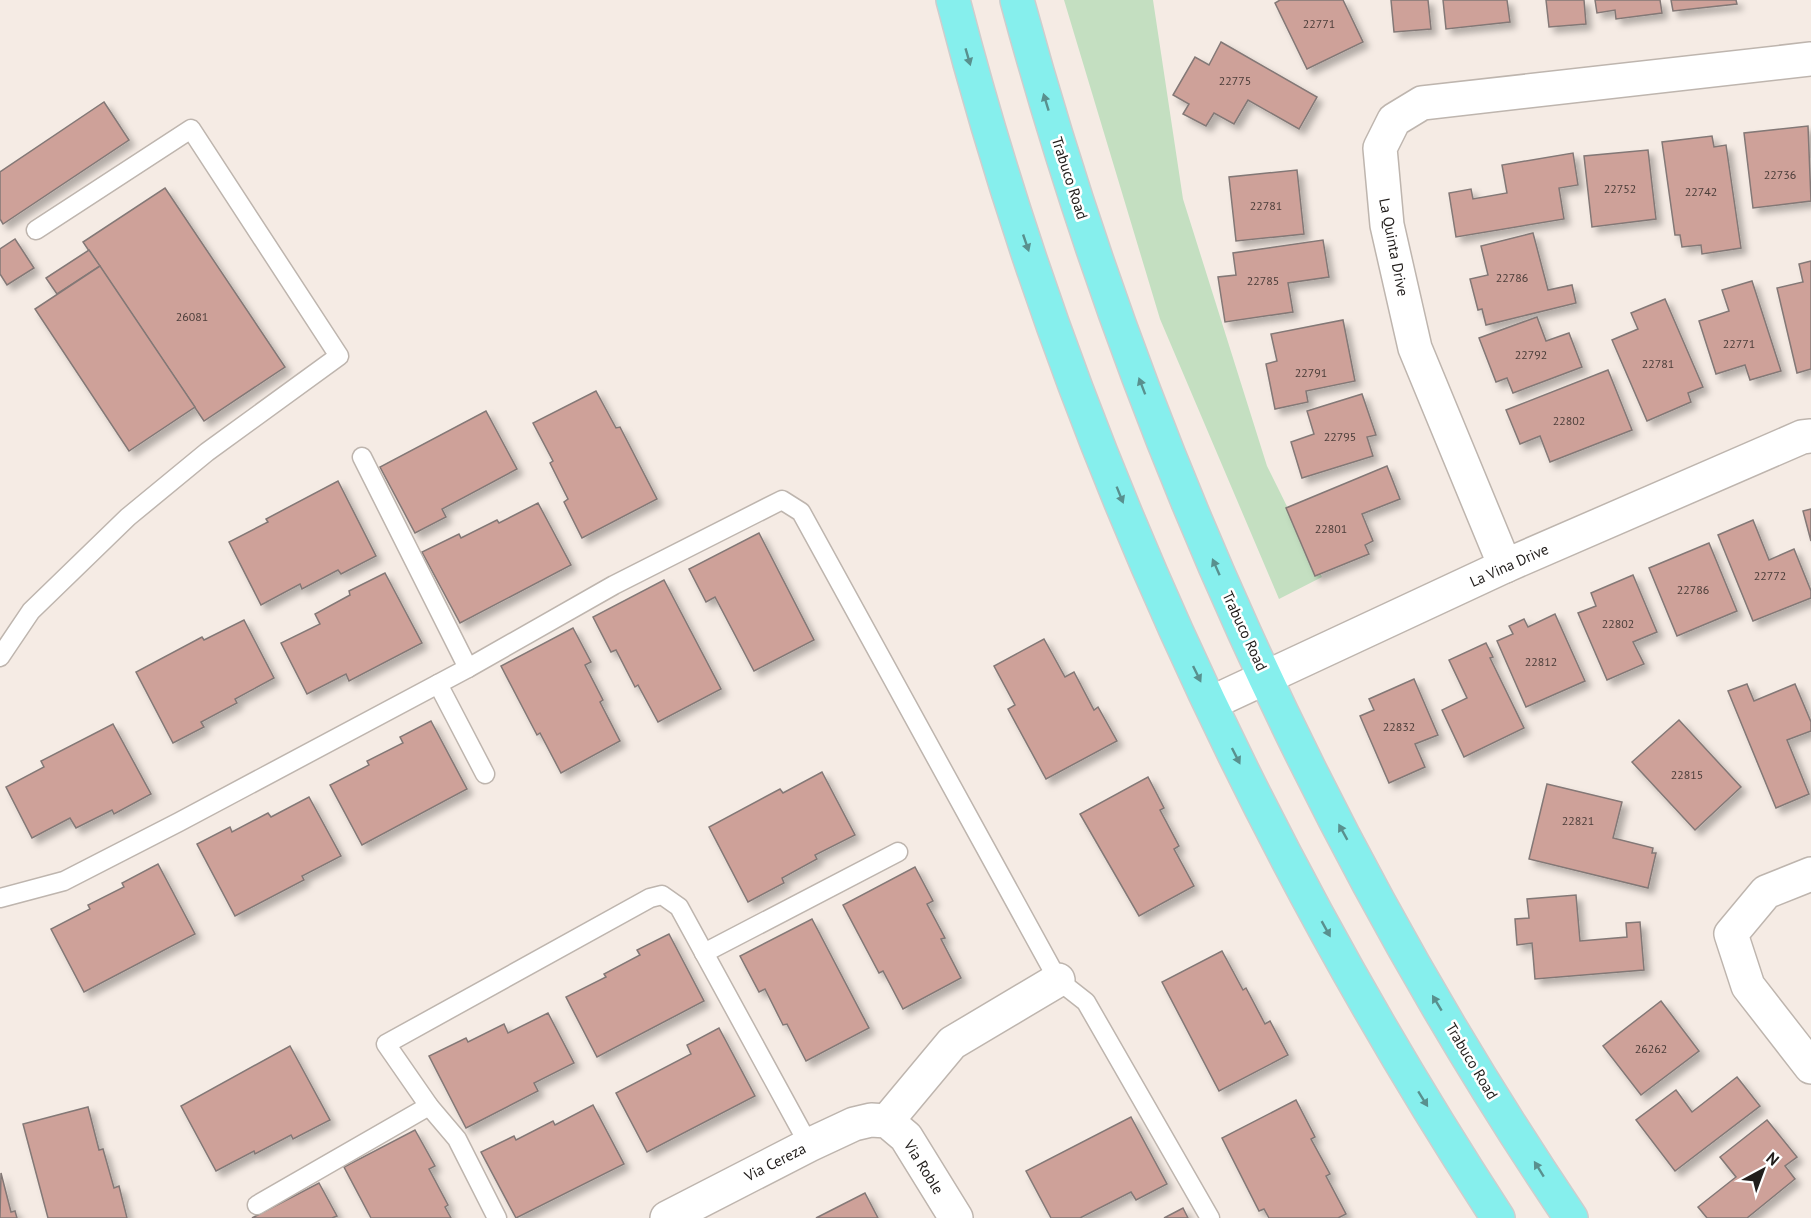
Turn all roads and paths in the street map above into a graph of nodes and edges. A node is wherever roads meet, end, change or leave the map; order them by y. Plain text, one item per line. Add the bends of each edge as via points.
1 (953, 0) edge
2 (1017, 0) edge
3 (1811, 59) edge
4 (36, 230) dead end
5 (1811, 436) edge
6 (362, 457) dead end
7 (1505, 566) junction
8 (0, 657) edge
9 (468, 669) junction
10 (1266, 677) junction
11 (438, 684) junction
12 (1211, 703) junction
13 (485, 774) dead end
14 (898, 852) dead end
15 (1811, 874) edge
16 (0, 898) edge
17 (704, 953) junction
18 (1058, 980) junction
19 (1811, 1067) edge
20 (429, 1106) junction
21 (887, 1121) junction
22 (809, 1145) junction
23 (257, 1205) dead end
24 (497, 1218) edge
25 (667, 1218) edge
26 (956, 1218) edge
27 (1210, 1218) edge
28 (1498, 1218) edge
29 (1571, 1218) edge

1 -> 12 main road via 1008,189 1081,400
10 -> 2 main road, Trabuco Road via 1203,538 1139,377 1066,169
3 - 7 street, La Quinta Drive via 1422,103 1394,120 1380,148 1387,225 1415,348
4 - 8 lane via 191,129 339,356 207,452 128,517 31,611
5 - 7 street, La Vina Drive via 1802,436
6 - 9 lane
7 - 10 street, La Vina Drive
9 - 11 lane
9 - 18 lane via 614,585 782,500 801,512
10 - 12 street, La Vina Drive
29 -> 10 main road, Trabuco Road via 1422,977 1335,818
11 - 13 lane
11 - 16 lane via 64,881
12 -> 28 main road via 1364,1000
14 - 17 lane
15 - 19 street via 1766,892 1731,934 1748,986
17 - 20 lane via 679,907 662,895 650,898 386,1044
17 - 22 lane
18 - 21 street via 952,1043
18 - 27 lane via 1086,1002
20 - 23 lane
20 - 24 lane via 457,1139
21 - 22 street, Via Cereza via 854,1124
21 - 26 street, Via Roble via 906,1137
22 - 25 street, Via Cereza

